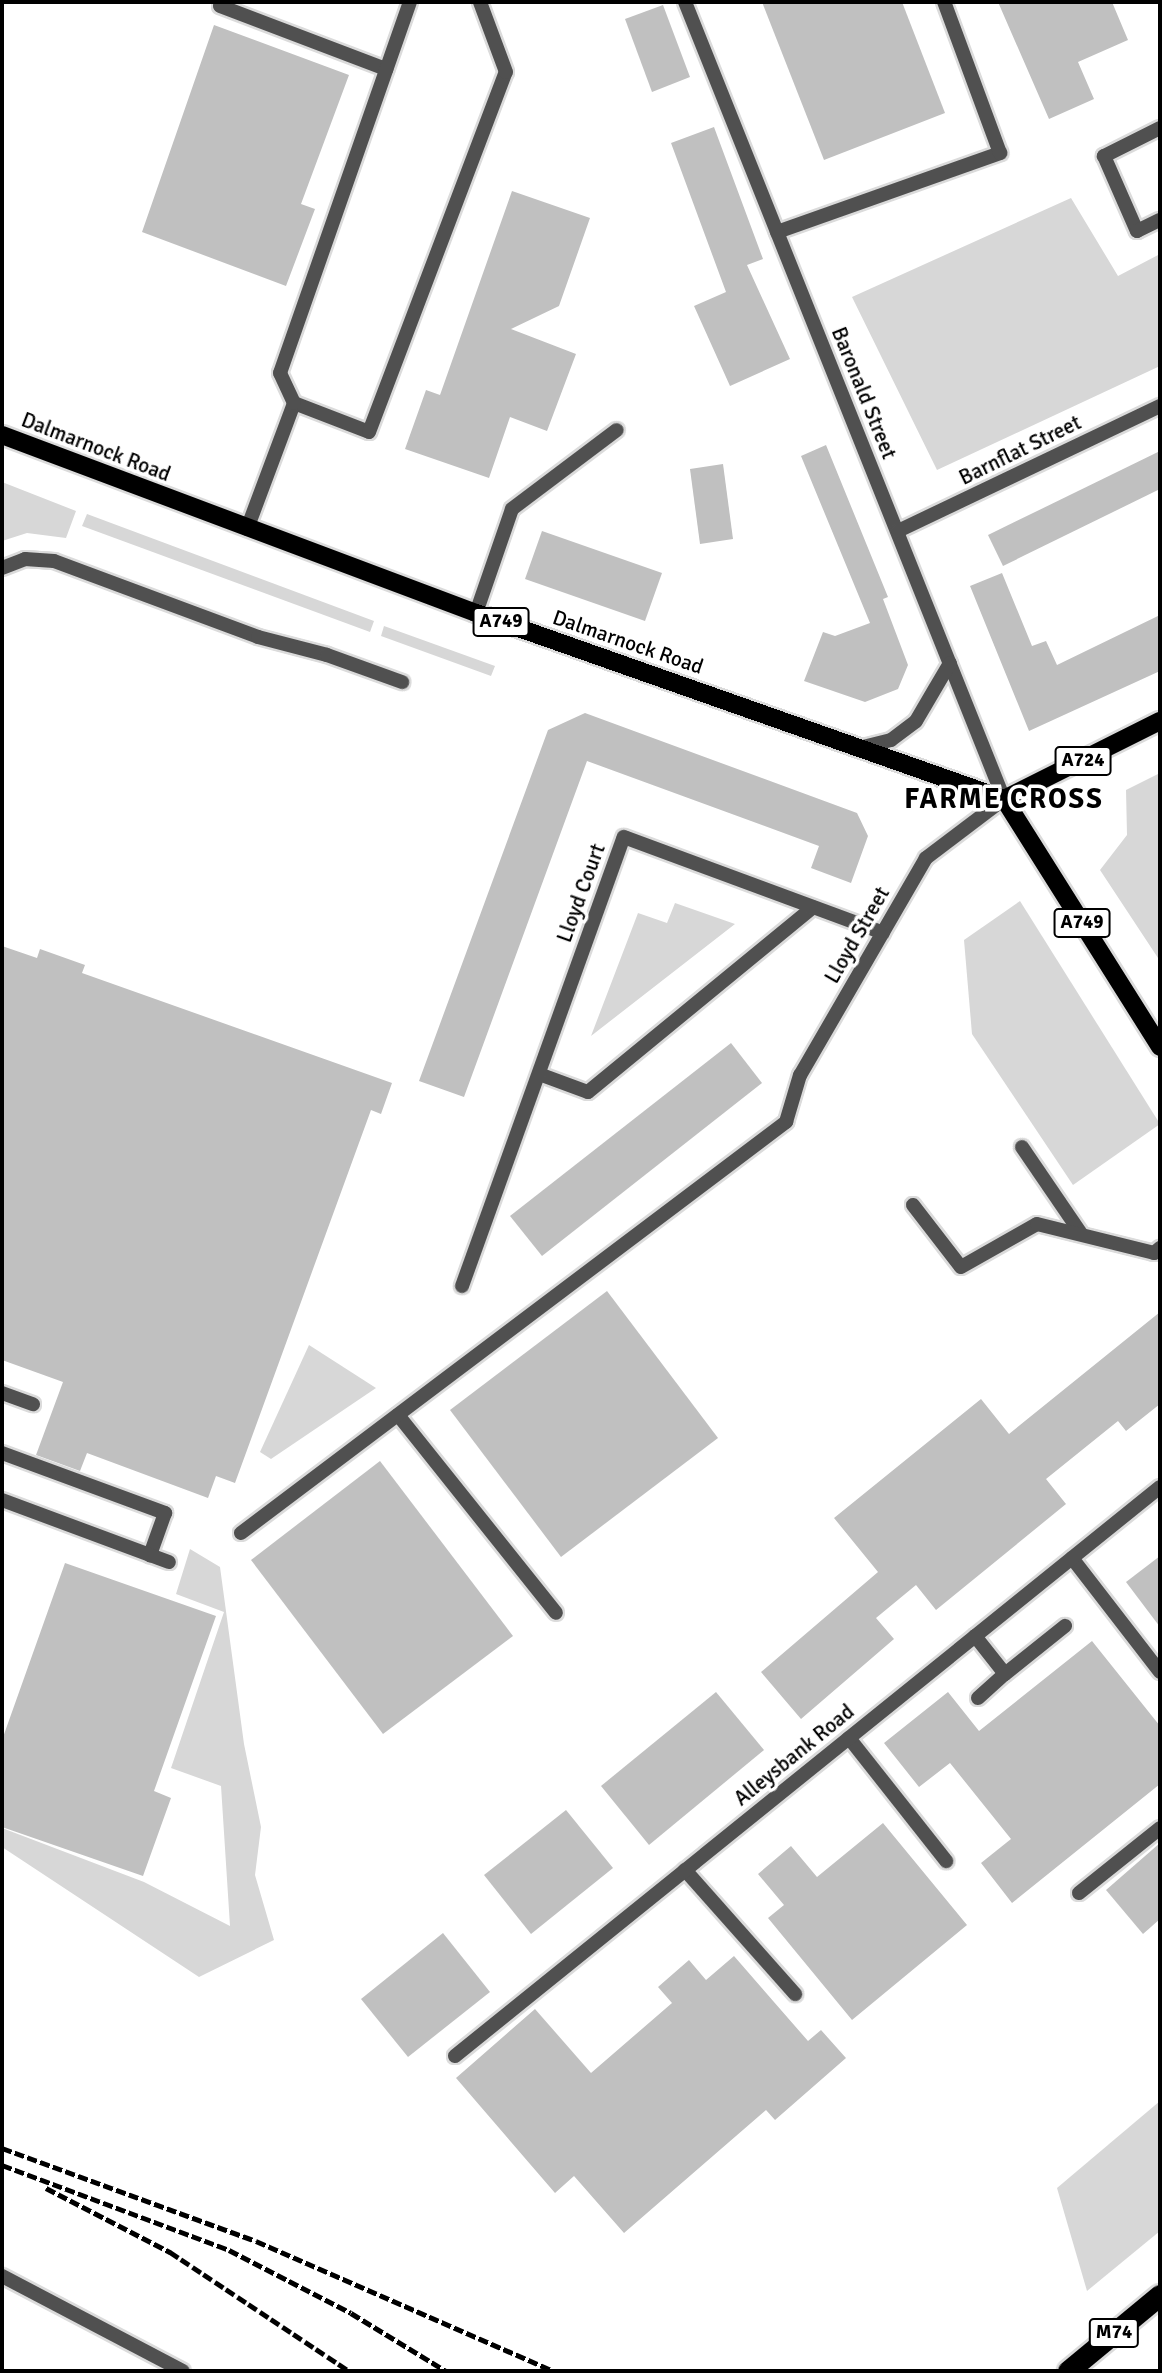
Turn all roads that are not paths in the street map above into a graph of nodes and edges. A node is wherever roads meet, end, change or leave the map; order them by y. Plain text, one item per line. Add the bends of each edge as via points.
1 (222, 2) edge
2 (410, 2) edge
3 (480, 2) edge
4 (685, 2) edge
5 (944, 2) edge
6 (386, 69) junction
7 (1160, 128) edge
8 (1160, 220) edge
9 (777, 232) junction
10 (294, 403) junction
11 (1160, 406) edge
12 (617, 430) dead end
13 (2, 435) edge
14 (247, 529) junction
15 (898, 531) junction
16 (3, 566) edge
17 (476, 613) junction
18 (950, 663) junction
19 (402, 682) dead end
20 (1160, 721) edge
21 (858, 748) junction
22 (1004, 799) junction
23 (813, 907) junction
24 (883, 933) junction
25 (1160, 1047) edge
26 (539, 1074) junction
27 (1022, 1147) dead end
28 (913, 1205) dead end
29 (1080, 1232) junction
30 (1160, 1248) edge
31 (461, 1286) dead end
32 (2, 1393) edge
33 (33, 1404) dead end
34 (398, 1415) junction
35 (2, 1453) edge
36 (1160, 1487) edge
37 (2, 1500) edge
38 (241, 1533) dead end
39 (150, 1555) junction
40 (1072, 1558) junction
41 (169, 1562) dead end
42 (556, 1613) dead end
43 (1065, 1626) dead end
44 (975, 1636) junction
45 (1160, 1672) edge
46 (1005, 1674) junction
47 (978, 1698) dead end
48 (849, 1738) junction
49 (1160, 1828) edge
50 (947, 1861) dead end
51 (685, 1870) junction
52 (1079, 1893) dead end
53 (795, 1994) dead end
54 (455, 2056) dead end
55 (2, 2276) edge
56 (1160, 2295) edge
57 (183, 2371) edge
58 (1068, 2371) edge

1 - 6 street via 220,6
2 - 6 street
3 - 10 street via 506,72 369,432
4 - 9 street, Baronald Street
5 - 9 street via 1000,153
6 - 10 street via 281,373
7 - 8 street via 1104,156 1137,231
9 - 15 street, Baronald Street
10 - 14 street
11 - 15 street, Barnflat Street
12 - 17 street via 512,509
13 - 14 main road, Dalmarnock Road / A749
14 - 17 main road, Dalmarnock Road / A749
15 - 18 street, Baronald Street
16 - 19 street via 25,559 54,561 258,637 327,654
17 - 21 main road, Dalmarnock Road / A749
18 - 21 street via 928,709 906,731
18 - 22 street, Baronald Street
20 - 22 main road, A724
21 - 22 main road, Dalmarnock Road / A749
22 - 24 street, Lloyd Street via 926,858
22 - 25 main road, A749
23 - 24 street, Lloyd Court
23 - 26 street via 588,1092
23 - 26 street, Lloyd Court via 624,838
24 - 34 street, Lloyd Street via 800,1075 786,1122
26 - 31 street, Lloyd Court
27 - 29 street
28 - 29 street via 961,1267 1037,1224
29 - 30 street via 1154,1253
32 - 33 street
34 - 38 street
34 - 42 street
35 - 39 street via 165,1513
36 - 40 street, Alleysbank Road
37 - 39 street
39 - 41 street
40 - 44 street, Alleysbank Road
40 - 45 street
43 - 46 street
44 - 46 street
44 - 48 street, Alleysbank Road
46 - 47 street
48 - 50 street
48 - 51 street, Alleysbank Road
49 - 52 street
51 - 53 street
51 - 54 street, Alleysbank Road
55 - 57 street
56 - 58 highway, M74

